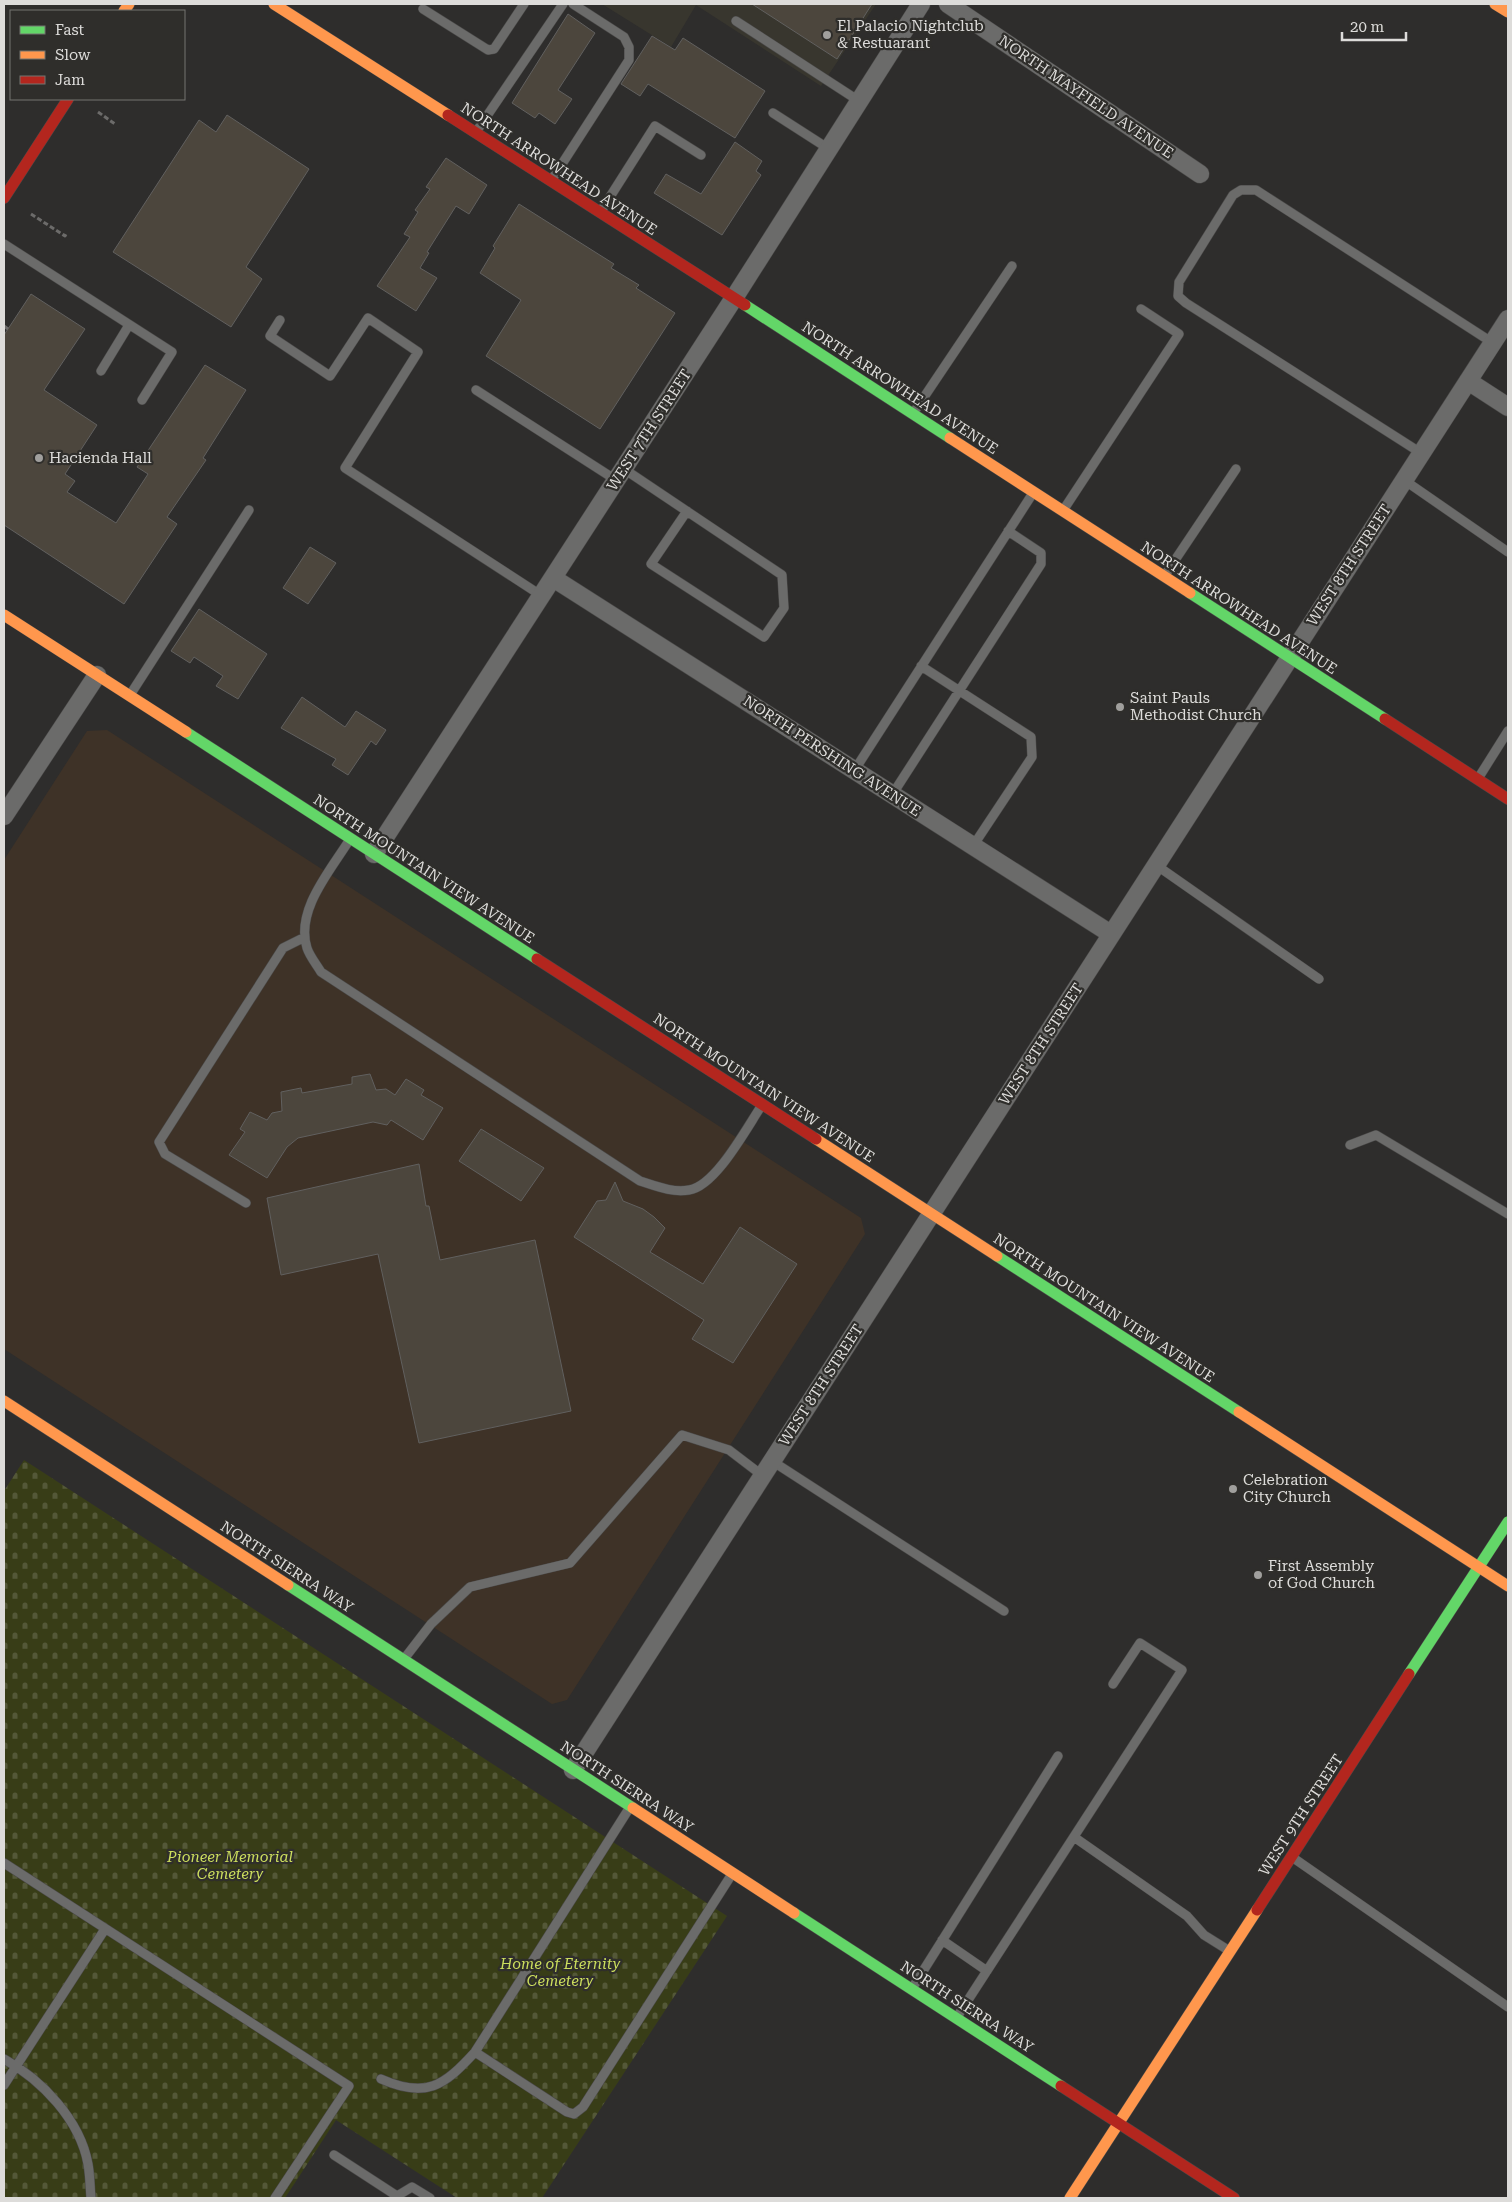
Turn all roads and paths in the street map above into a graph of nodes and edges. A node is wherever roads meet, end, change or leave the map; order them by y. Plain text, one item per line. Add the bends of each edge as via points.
1 (274, 4) edge
2 (524, 4) edge
3 (562, 4) edge
4 (573, 4) edge
5 (921, 4) edge
6 (948, 4) edge
7 (1495, 4) edge
8 (423, 9) dead end
9 (1508, 12) edge
10 (736, 22) dead end
11 (67, 100) edge
12 (859, 101) junction
13 (98, 112) dead end
14 (773, 113) dead end
15 (115, 124) dead end
16 (476, 133) junction
17 (829, 149) junction
18 (701, 155) dead end
19 (1200, 174) dead end
20 (551, 181) junction
21 (5, 191) edge
22 (600, 213) junction
23 (31, 214) dead end
24 (66, 234) dead end
25 (4, 244) edge
26 (1012, 266) dead end
27 (734, 298) junction
28 (1141, 309) dead end
29 (1508, 319) edge
30 (280, 320) dead end
31 (129, 325) junction
32 (4, 326) edge
33 (8, 329) dead end
34 (1493, 343) junction
35 (101, 371) dead end
36 (1468, 381) junction
37 (476, 390) dead end
38 (142, 400) dead end
39 (1508, 407) edge
40 (912, 414) junction
41 (1421, 454) junction
42 (1236, 469) dead end
43 (620, 475) junction
44 (1404, 480) junction
45 (1033, 492) junction
46 (249, 510) dead end
47 (687, 511) junction
48 (1062, 512) junction
49 (1008, 531) junction
50 (1508, 552) edge
51 (1164, 577) junction
52 (553, 578) junction
53 (542, 596) junction
54 (4, 615) edge
55 (1289, 659) junction
56 (921, 666) junction
57 (97, 675) junction
58 (959, 692) junction
59 (129, 696) junction
60 (1508, 731) edge
61 (854, 770) junction
62 (1477, 779) junction
63 (892, 795) junction
64 (1508, 799) edge
65 (4, 816) edge
66 (350, 839) junction
67 (974, 846) junction
68 (374, 854) junction
69 (1156, 865) junction
70 (1111, 934) junction
71 (305, 937) junction
72 (1319, 979) dead end
73 (762, 1105) junction
74 (1350, 1145) dead end
75 (246, 1204) dead end
76 (931, 1214) junction
77 (1508, 1214) edge
78 (5, 1404) edge
79 (768, 1468) junction
80 (1508, 1522) edge
81 (1479, 1568) junction
82 (1508, 1586) edge
83 (1004, 1611) dead end
84 (403, 1660) junction
85 (1113, 1684) dead end
86 (1058, 1756) dead end
87 (573, 1770) junction
88 (630, 1807) junction
89 (1074, 1837) junction
90 (1292, 1857) junction
91 (4, 1863) edge
92 (732, 1873) junction
93 (105, 1929) junction
94 (942, 1940) junction
95 (1230, 1952) junction
96 (987, 1971) junction
97 (912, 1990) junction
98 (1508, 2008) edge
99 (956, 2018) junction
100 (475, 2052) junction
101 (4, 2059) edge
102 (16, 2066) junction
103 (381, 2079) dead end
104 (4, 2085) edge
105 (1119, 2124) junction
106 (334, 2155) dead end
107 (91, 2198) edge
108 (275, 2198) edge
109 (430, 2198) edge
110 (1070, 2198) edge
111 (1234, 2198) edge

1 - 16 street, NORTH ARROWHEAD AVENUE
2 - 8 lane via 494,49 488,50
3 - 16 lane
4 - 20 lane via 624,37 629,47 629,60
5 - 12 street, WEST 7TH STREET
6 - 19 street, NORTH MAYFIELD AVENUE
7 - 9 street
10 - 12 lane
11 - 21 street
12 - 17 street, WEST 7TH STREET
13 - 15 path
14 - 17 lane
16 - 20 street, NORTH ARROWHEAD AVENUE
17 - 27 street, WEST 7TH STREET
18 - 22 lane via 655,126
20 - 22 street, NORTH ARROWHEAD AVENUE
22 - 27 street, NORTH ARROWHEAD AVENUE
23 - 24 path
25 - 31 lane
26 - 40 lane
27 - 40 street, NORTH ARROWHEAD AVENUE
27 - 43 street, WEST 7TH STREET
28 - 48 lane via 1179,334
29 - 34 street, WEST 8TH STREET
30 - 53 lane via 270,336 330,376 368,318 418,352 345,468
31 - 35 lane
31 - 38 lane via 172,352
32 - 33 path
34 - 36 street, WEST 8TH STREET
34 - 41 lane via 1256,190 1241,190 1233,195 1179,282 1178,296
36 - 39 street
36 - 41 street, WEST 8TH STREET
37 - 43 lane
40 - 45 street, NORTH ARROWHEAD AVENUE
41 - 44 street, WEST 8TH STREET
42 - 51 lane
43 - 47 lane
43 - 52 street, WEST 7TH STREET
44 - 50 lane
44 - 55 street, WEST 8TH STREET
45 - 48 street, NORTH ARROWHEAD AVENUE
45 - 49 lane
46 - 59 lane
47 - 47 lane via 782,575 784,608 764,637 651,564
48 - 51 street, NORTH ARROWHEAD AVENUE
49 - 56 lane
49 - 58 lane via 1041,553 1041,564
51 - 55 street, NORTH ARROWHEAD AVENUE
52 - 53 street, WEST 7TH STREET
52 - 61 street, NORTH PERSHING AVENUE
53 - 68 street, WEST 7TH STREET
54 - 57 street, NORTH MOUNTAIN VIEW AVENUE
55 - 62 street, NORTH ARROWHEAD AVENUE
55 - 69 street, WEST 8TH STREET
56 - 58 lane
56 - 61 lane
57 - 59 street, NORTH MOUNTAIN VIEW AVENUE
57 - 65 street
58 - 63 lane
58 - 67 lane via 1031,737 1032,757
59 - 66 street, NORTH MOUNTAIN VIEW AVENUE
60 - 62 lane
61 - 63 street, NORTH PERSHING AVENUE
62 - 64 street, NORTH ARROWHEAD AVENUE
63 - 67 street, NORTH PERSHING AVENUE
66 - 68 street, NORTH MOUNTAIN VIEW AVENUE
66 - 71 lane via 310,904 304,924
67 - 70 street, NORTH PERSHING AVENUE
68 - 73 street, NORTH MOUNTAIN VIEW AVENUE
69 - 70 street, WEST 8TH STREET
69 - 72 lane
70 - 76 street, WEST 8TH STREET
71 - 73 lane via 308,950 321,972 640,1181 665,1189 691,1190 706,1181 719,1169
71 - 75 lane via 283,948 159,1142 165,1154
73 - 76 street, NORTH MOUNTAIN VIEW AVENUE
74 - 77 lane via 1376,1135
76 - 79 street, WEST 8TH STREET
76 - 81 street, NORTH MOUNTAIN VIEW AVENUE
78 - 84 street, NORTH SIERRA WAY
79 - 83 lane
79 - 84 lane via 729,1450 682,1436 570,1563 470,1587 431,1624
79 - 87 street, WEST 8TH STREET
80 - 81 street, WEST 9TH STREET
81 - 82 street, NORTH MOUNTAIN VIEW AVENUE
81 - 90 street, WEST 9TH STREET
84 - 87 street, NORTH SIERRA WAY
85 - 89 lane via 1140,1643 1182,1670
86 - 94 lane
87 - 88 street, NORTH SIERRA WAY
88 - 92 street, NORTH SIERRA WAY
88 - 100 lane
89 - 95 lane via 1188,1916 1204,1934
89 - 96 lane
90 - 95 street, WEST 9TH STREET
90 - 98 lane
91 - 93 lane
92 - 97 street, NORTH SIERRA WAY
92 - 100 lane via 583,2107 574,2114
93 - 102 lane
93 - 108 lane via 349,2086
94 - 96 lane
94 - 97 lane
95 - 105 street, WEST 9TH STREET
96 - 99 lane
97 - 99 street, NORTH SIERRA WAY
99 - 105 street, NORTH SIERRA WAY
100 - 103 lane via 459,2070 439,2084 417,2090 400,2088
101 - 102 lane
102 - 104 lane
102 - 107 lane via 41,2085 80,2137 88,2163
105 - 110 street, WEST 9TH STREET
105 - 111 street, NORTH SIERRA WAY
106 - 109 lane via 397,2196 412,2187

